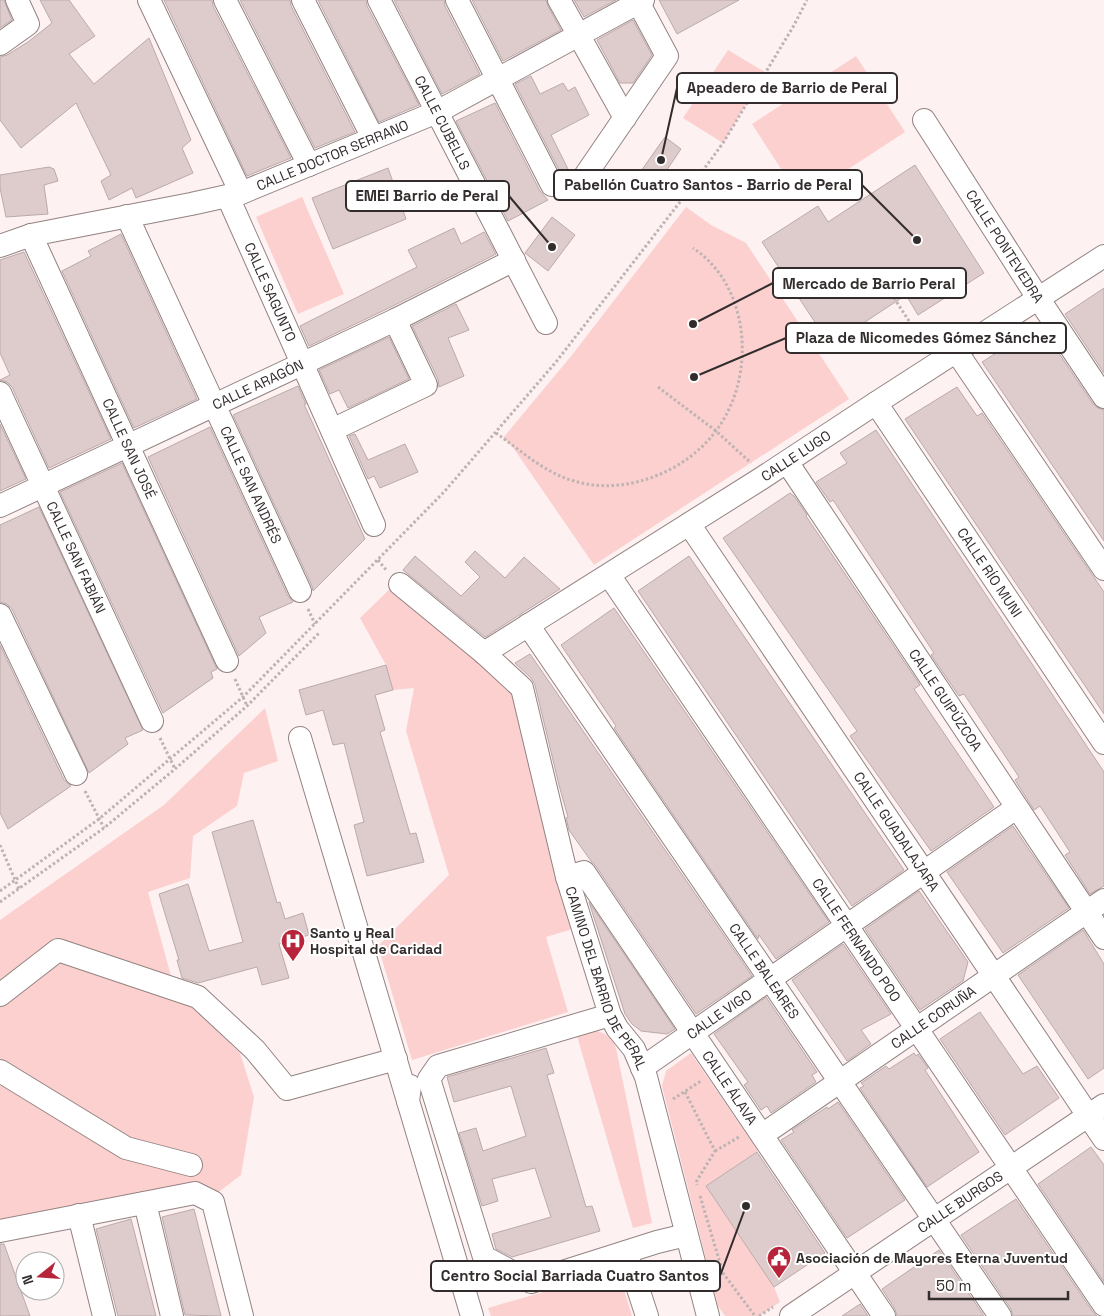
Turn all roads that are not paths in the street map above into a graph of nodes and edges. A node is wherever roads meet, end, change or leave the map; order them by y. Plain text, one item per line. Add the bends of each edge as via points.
1 (17, 0) edge
2 (149, 0) edge
3 (225, 0) edge
4 (303, 0) edge
5 (379, 0) edge
6 (457, 0) edge
7 (559, 0) edge
8 (640, 1) edge
9 (579, 36) junction
10 (0, 44) edge
11 (497, 79) junction
12 (437, 112) junction
13 (625, 118) junction
14 (924, 120) dead end
15 (374, 138) junction
16 (309, 165) junction
17 (234, 195) junction
18 (127, 216) junction
19 (31, 235) junction
20 (0, 246) edge
21 (1104, 256) edge
22 (514, 260) junction
23 (1038, 298) junction
24 (395, 320) junction
25 (546, 323) dead end
26 (956, 351) junction
27 (302, 364) junction
28 (0, 393) edge
29 (1104, 397) edge
30 (876, 402) junction
31 (214, 405) junction
32 (332, 430) junction
33 (128, 446) junction
34 (787, 462) junction
35 (43, 486) junction
36 (0, 506) edge
37 (689, 524) junction
38 (374, 525) dead end
39 (1104, 570) edge
40 (609, 575) junction
41 (400, 584) dead end
42 (300, 591) dead end
43 (0, 615) edge
44 (528, 625) junction
45 (484, 654) junction
46 (227, 661) road end
47 (152, 721) road end
48 (300, 738) dead end
49 (1104, 743) edge
50 (76, 774) road end
51 (1016, 808) junction
52 (924, 872) junction
53 (567, 877) junction
54 (1095, 906) edge
55 (846, 926) junction
56 (1104, 938) edge
57 (994, 976) junction
58 (770, 979) junction
59 (0, 995) edge
60 (610, 1015) junction
61 (917, 1029) junction
62 (693, 1033) junction
63 (396, 1059) junction
64 (642, 1068) junction
65 (0, 1071) edge
66 (429, 1079) junction
67 (840, 1082) junction
68 (408, 1101) junction
69 (1096, 1111) edge
70 (754, 1134) junction
71 (1104, 1139) edge
72 (191, 1165) dead end
73 (1011, 1168) junction
74 (145, 1203) junction
75 (79, 1216) junction
76 (934, 1220) junction
77 (0, 1231) edge
78 (686, 1235) junction
79 (626, 1252) junction
80 (855, 1273) junction
81 (1104, 1306) edge
82 (104, 1316) edge
83 (172, 1316) edge
84 (242, 1316) edge
85 (472, 1316) edge
86 (647, 1316) edge
87 (708, 1316) edge
88 (792, 1316) edge
89 (884, 1316) edge
90 (1000, 1316) edge

1 - 10 street via 28,24
2 - 17 street, CALLE SAGUNTO
3 - 16 street
4 - 15 street
5 - 12 street, CALLE CUBELLS
6 - 11 street
7 - 9 street
8 - 9 street, CALLE DOCTOR SERRANO
8 - 13 street via 667,56
9 - 11 street, CALLE DOCTOR SERRANO
9 - 13 street
11 - 12 street, CALLE DOCTOR SERRANO
11 - 13 street via 552,185 578,186
12 - 15 street, CALLE DOCTOR SERRANO
12 - 22 street, CALLE CUBELLS
14 - 23 street, CALLE PONTEVEDRA
15 - 16 street, CALLE DOCTOR SERRANO
16 - 17 street, CALLE DOCTOR SERRANO
17 - 18 street, CALLE DOCTOR SERRANO
17 - 27 street, CALLE SAGUNTO
18 - 19 street, CALLE DOCTOR SERRANO
18 - 31 street, CALLE SAN ANDRÉS
19 - 20 street, CALLE DOCTOR SERRANO
19 - 33 street, CALLE SAN JOSÉ
21 - 23 street, CALLE LUGO
22 - 24 street, CALLE ARAGÓN
22 - 25 street, CALLE CUBELLS
23 - 26 street, CALLE LUGO
23 - 29 street, CALLE PONTEVEDRA
24 - 27 street, CALLE ARAGÓN
24 - 32 street via 426,385
26 - 30 street, CALLE LUGO
26 - 39 street
27 - 31 street, CALLE ARAGÓN
27 - 32 street, CALLE SAGUNTO
28 - 35 street, CALLE SAN FABIÁN
30 - 34 street, CALLE LUGO
30 - 49 street, CALLE RÍO MUNI
31 - 33 street, CALLE ARAGÓN
31 - 42 street, CALLE SAN ANDRÉS
32 - 38 street, CALLE SAGUNTO
33 - 35 street, CALLE ARAGÓN
33 - 46 street, CALLE SAN JOSÉ
34 - 37 street, CALLE LUGO
34 - 51 street, CALLE GUIPÚZCOA
35 - 36 street, CALLE ARAGÓN
35 - 47 street, CALLE SAN FABIÁN
37 - 40 street, CALLE LUGO
37 - 52 street, CALLE GUADALAJARA
40 - 44 street, CALLE LUGO
40 - 55 street, CALLE FERNANDO POO
41 - 45 street, CAMINO DEL BARRIO DE PERAL
43 - 50 street
44 - 45 street, CALLE LUGO
44 - 58 street, CALLE BALEARES
45 - 53 street, CAMINO DEL BARRIO DE PERAL via 522,688
48 - 63 street
51 - 52 street, CALLE VIGO
51 - 54 street, CALLE GUIPÚZCOA
52 - 55 street, CALLE VIGO
52 - 57 street, CALLE GUADALAJARA
53 - 60 street, CAMINO DEL BARRIO DE PERAL
53 - 62 street, CALLE ÁLAVA via 584,872
54 - 56 street, CALLE GUIPÚZCOA
54 - 57 street, CALLE CORUÑA
55 - 58 street, CALLE VIGO
55 - 61 street, CALLE FERNANDO POO
57 - 61 street, CALLE CORUÑA
57 - 69 street, CALLE GUADALAJARA
58 - 62 street, CALLE VIGO
58 - 67 street, CALLE BALEARES
59 - 63 street via 58,950 198,997 255,1050 287,1089
60 - 64 street, CAMINO DEL BARRIO DE PERAL via 634,1049
60 - 66 street via 438,1066
61 - 67 street, CALLE CORUÑA
61 - 73 street, CALLE FERNANDO POO
62 - 64 street, CALLE VIGO
62 - 70 street, CALLE ÁLAVA
63 - 68 street
64 - 78 street, CAMINO DEL BARRIO DE PERAL
65 - 72 street via 126,1148
66 - 68 street via 410,1085
66 - 79 street via 484,1257 531,1282
67 - 70 street, CALLE CORUÑA
67 - 76 street, CALLE BALEARES
68 - 85 street
69 - 71 street, CALLE GUADALAJARA
69 - 73 street, CALLE BURGOS
70 - 80 street, CALLE ÁLAVA
73 - 76 street, CALLE BURGOS
73 - 81 street, CALLE FERNANDO POO
74 - 75 street
74 - 83 street
74 - 84 street via 195,1193 213,1202
75 - 77 street
75 - 82 street
76 - 80 street, CALLE BURGOS
76 - 90 street, CALLE BALEARES
78 - 79 street
78 - 87 street, CAMINO DEL BARRIO DE PERAL
79 - 86 street
80 - 88 street, CALLE BURGOS
80 - 89 street, CALLE ÁLAVA

